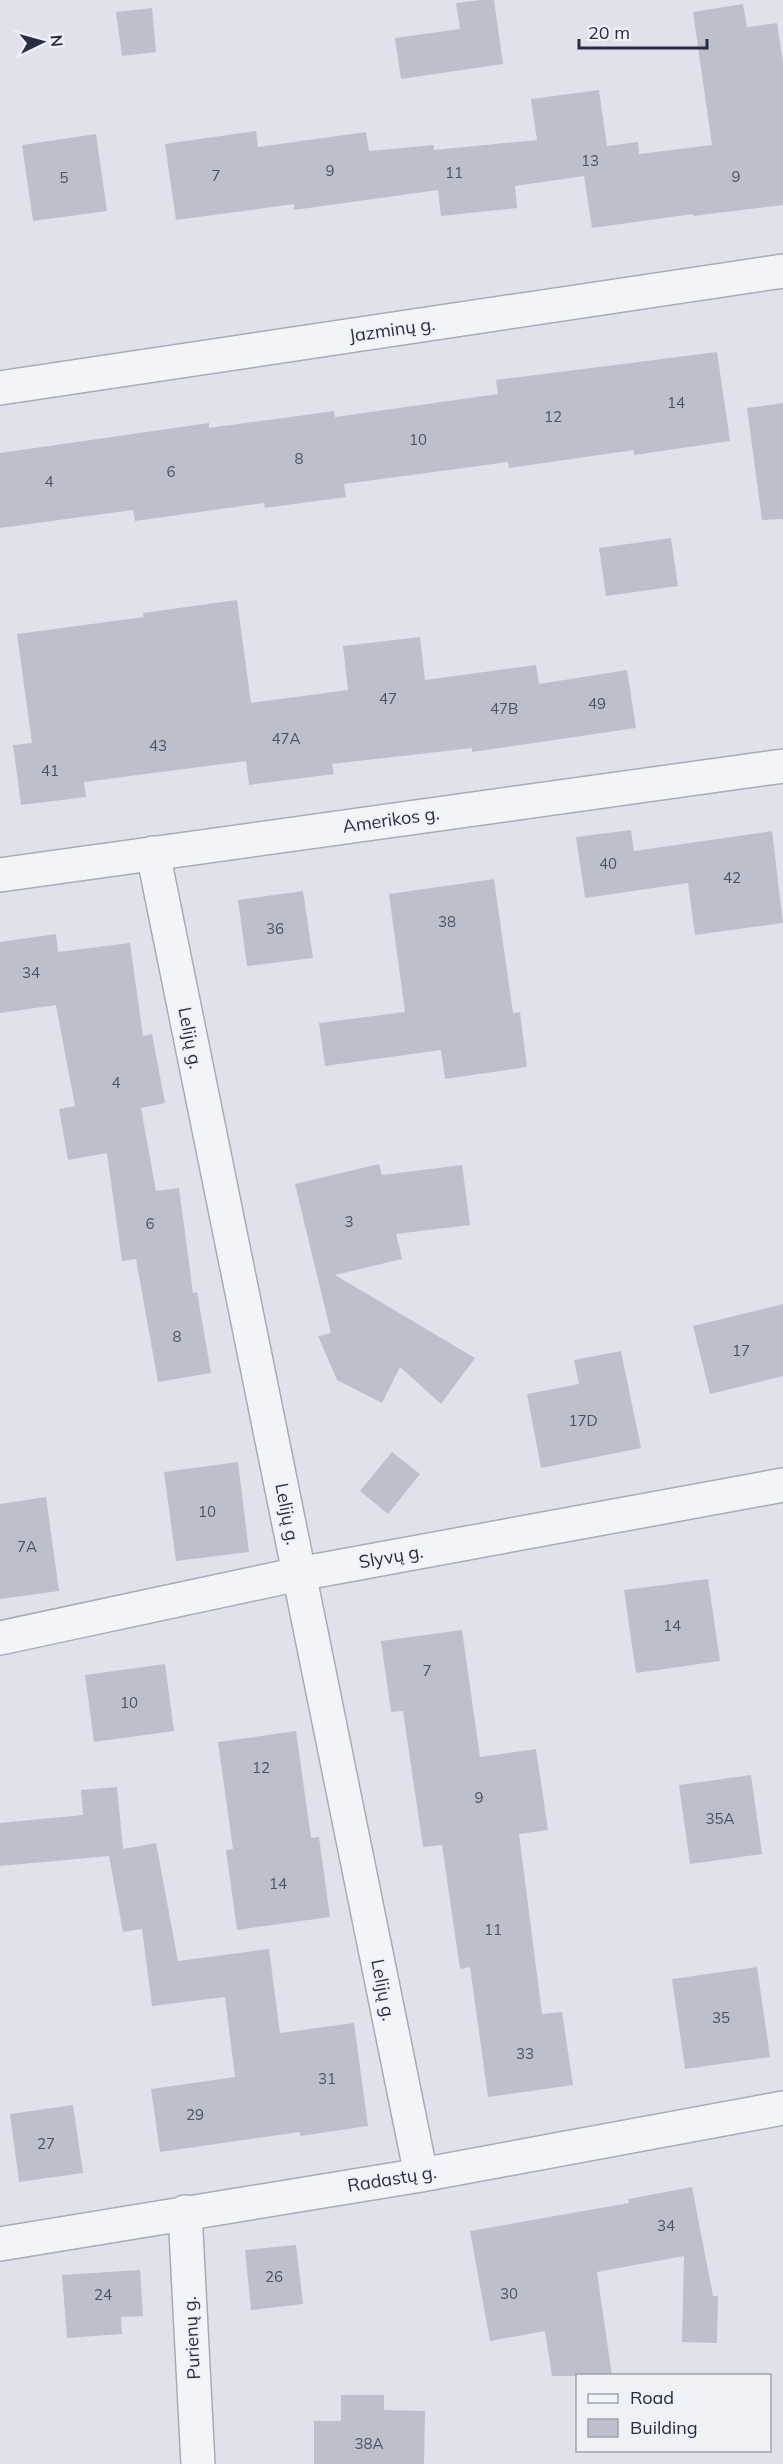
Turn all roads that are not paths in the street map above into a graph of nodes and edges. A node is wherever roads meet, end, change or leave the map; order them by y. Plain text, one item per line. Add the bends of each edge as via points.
1 (783, 271) edge
2 (0, 388) edge
3 (783, 766) edge
4 (153, 853) junction
5 (0, 875) edge
6 (783, 1485) edge
7 (299, 1574) junction
8 (0, 1638) edge
9 (783, 2108) edge
10 (421, 2175) junction
11 (185, 2212) junction
12 (0, 2244) edge
13 (198, 2464) edge

1 - 2 street, Jazminų g.
3 - 4 street, Amerikos g.
4 - 5 street, Amerikos g.
4 - 7 street, Lelijų g.
6 - 7 street, Slyvų g.
7 - 8 street, Slyvų g.
7 - 10 street, Lelijų g.
9 - 10 street, Radastų g.
10 - 11 street, Radastų g.
11 - 12 street, Radastų g.
11 - 13 street, Purienų g.

